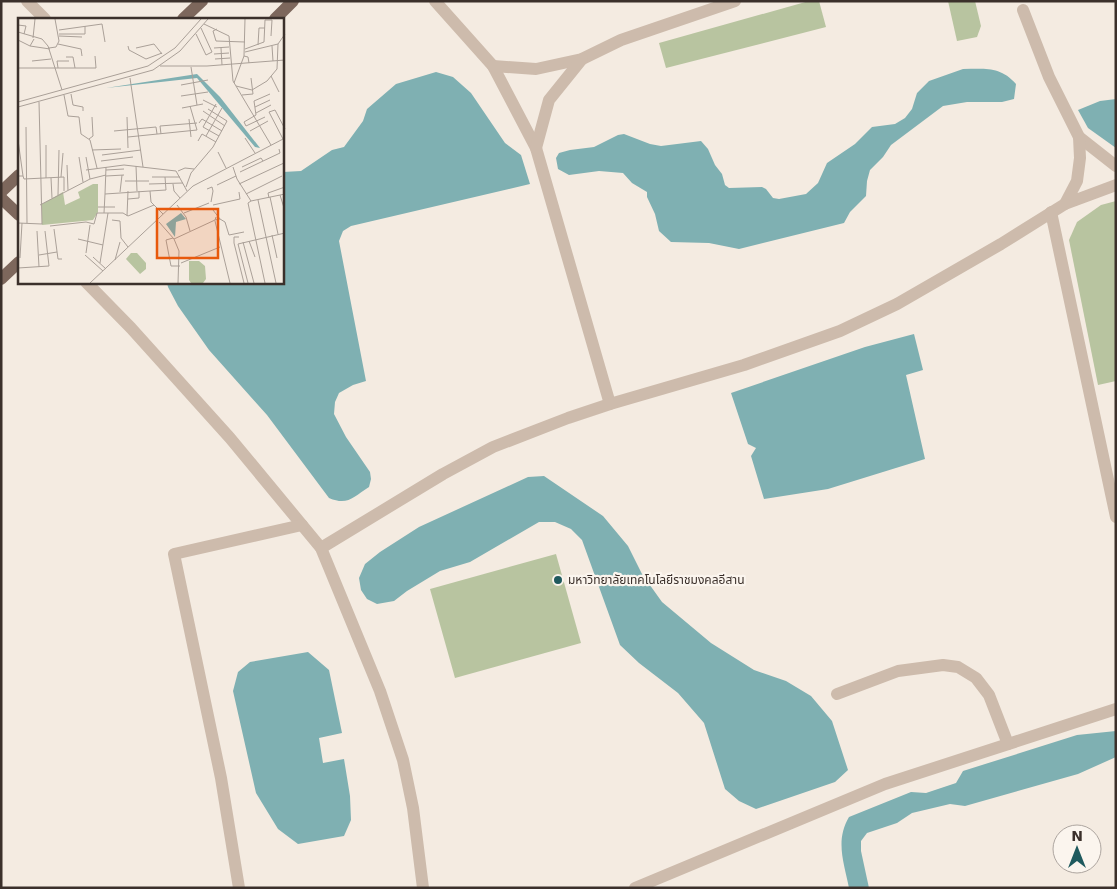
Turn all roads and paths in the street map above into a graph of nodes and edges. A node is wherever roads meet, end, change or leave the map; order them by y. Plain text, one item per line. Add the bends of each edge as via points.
1 (27, 1) edge
2 (202, 1) edge
3 (294, 1) edge
4 (435, 1) edge
5 (735, 1) edge
6 (1022, 4) edge
7 (44, 18) edge
8 (184, 18) edge
9 (276, 18) edge
10 (582, 59) junction
11 (493, 66) junction
12 (1079, 137) junction
13 (536, 148) junction
14 (1116, 166) edge
15 (18, 176) edge
16 (1116, 184) edge
17 (1, 192) edge
18 (1, 198) edge
19 (1064, 204) junction
20 (1052, 212) junction
21 (18, 214) edge
22 (18, 263) edge
23 (1, 279) edge
24 (88, 284) edge
25 (610, 404) junction
26 (1116, 518) edge
27 (302, 525) junction
28 (321, 548) junction
29 (837, 694) dead end
30 (1116, 709) edge
31 (1008, 744) junction
32 (239, 888) edge
33 (423, 888) edge
34 (635, 888) edge

1 - 7 street
2 - 8 main road
3 - 9 main road
4 - 11 street
5 - 10 street via 621,40
6 - 12 street via 1049,77
10 - 11 street via 536,69
10 - 13 street via 549,100
11 - 13 street
12 - 14 street
12 - 19 street via 1077,181
13 - 25 street
15 - 17 main road
16 - 19 street
18 - 21 main road
19 - 20 street
20 - 25 street via 905,300 840,331 744,366
20 - 26 street
22 - 23 main road
24 - 27 street via 230,438
25 - 28 street via 493,447
27 - 28 street
27 - 32 street via 174,554 221,778
28 - 33 street via 380,691 403,760
29 - 31 street via 898,671 943,665 958,667 976,678 989,695
30 - 31 street
31 - 34 street via 885,784

